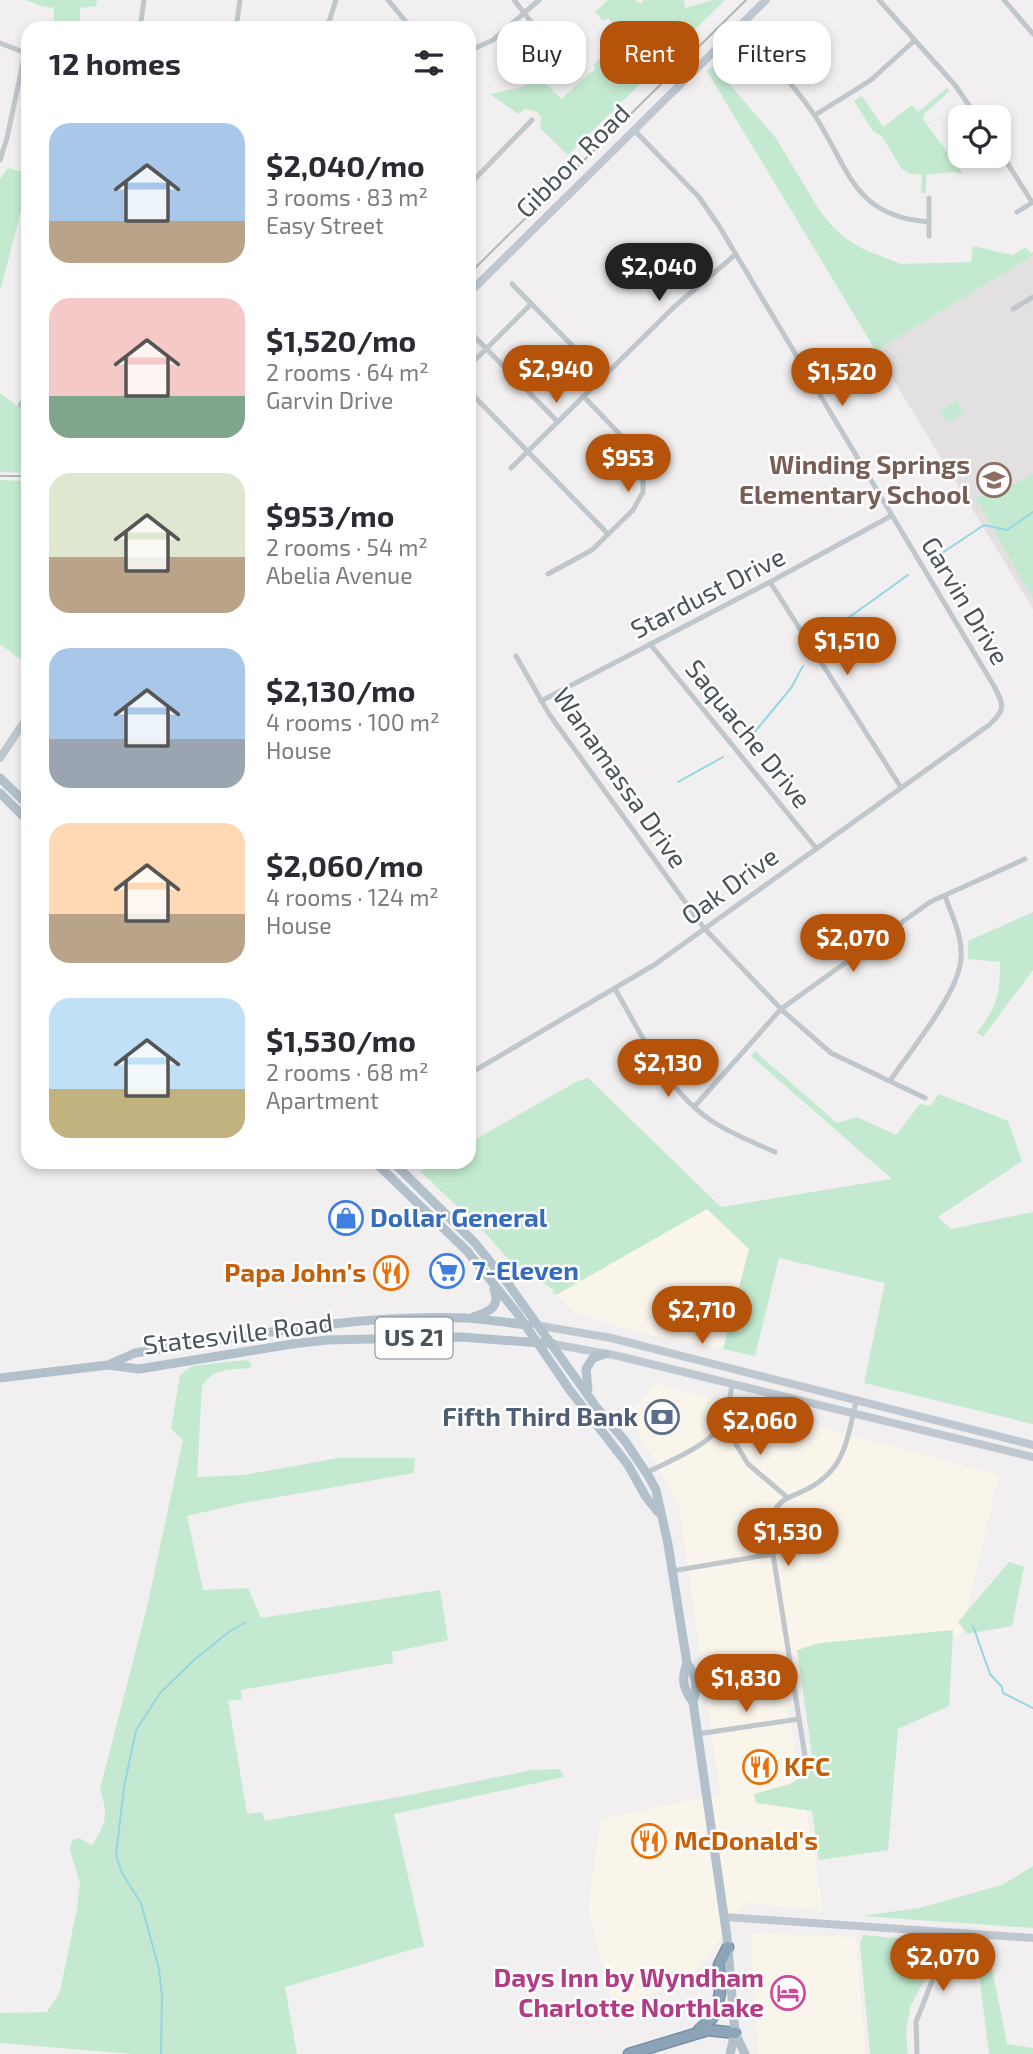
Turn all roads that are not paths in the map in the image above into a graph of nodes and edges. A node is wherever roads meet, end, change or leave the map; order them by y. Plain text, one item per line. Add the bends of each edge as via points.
1 (144, 0) edge
2 (240, 0) edge
3 (336, 0) edge
4 (388, 0) edge
5 (514, 0) edge
6 (539, 0) edge
7 (766, 0) edge
8 (879, 0) edge
9 (1004, 0) edge
10 (524, 13) junction
11 (141, 21) edge
12 (237, 21) edge
13 (329, 21) edge
14 (405, 21) edge
15 (530, 21) edge
16 (744, 21) edge
17 (1033, 34) edge
18 (914, 41) junction
19 (0, 43) edge
20 (476, 48) edge
21 (21, 52) edge
22 (713, 52) edge
23 (21, 79) edge
24 (789, 84) edge
25 (969, 105) edge
26 (815, 116) junction
27 (532, 120) dead end
28 (634, 130) junction
29 (0, 160) edge
30 (1011, 168) edge
31 (476, 178) edge
32 (929, 198) dead end
33 (1033, 202) edge
34 (1017, 212) dead end
35 (929, 222) junction
36 (929, 236) dead end
37 (736, 254) junction
38 (512, 284) dead end
39 (476, 286) edge
40 (1033, 298) edge
41 (531, 304) junction
42 (1013, 309) dead end
43 (476, 338) edge
44 (486, 349) junction
45 (476, 359) edge
46 (603, 377) junction
47 (584, 397) junction
48 (476, 398) edge
49 (558, 422) junction
50 (528, 451) junction
51 (511, 468) dead end
52 (891, 516) junction
53 (608, 534) junction
54 (548, 574) dead end
55 (770, 582) junction
56 (650, 645) junction
57 (516, 656) dead end
58 (541, 701) junction
59 (1002, 710) joint
60 (21, 726) edge
61 (0, 758) edge
62 (0, 778) edge
63 (900, 786) junction
64 (0, 793) edge
65 (21, 798) edge
66 (21, 814) edge
67 (816, 848) junction
68 (1026, 859) dead end
69 (944, 896) junction
70 (704, 928) junction
71 (615, 989) junction
72 (781, 1009) junction
73 (476, 1070) edge
74 (890, 1081) junction
75 (925, 1098) dead end
76 (695, 1106) junction
77 (775, 1152) dead end
78 (382, 1169) edge
79 (400, 1169) edge
80 (491, 1281) junction
81 (468, 1318) junction
82 (525, 1325) junction
83 (541, 1326) junction
84 (291, 1330) junction
85 (536, 1342) junction
86 (292, 1344) junction
87 (553, 1344) junction
88 (605, 1354) junction
89 (108, 1365) junction
90 (0, 1378) edge
91 (732, 1385) junction
92 (590, 1398) junction
93 (857, 1399) junction
94 (852, 1415) junction
95 (723, 1423) junction
96 (1033, 1445) edge
97 (1033, 1457) edge
98 (646, 1474) junction
99 (788, 1498) junction
100 (660, 1514) junction
101 (773, 1554) junction
102 (672, 1571) junction
103 (799, 1719) junction
104 (698, 1734) junction
105 (807, 1769) dead end
106 (725, 1917) junction
107 (942, 1931) junction
108 (1033, 1938) edge
109 (728, 1947) junction
110 (696, 2033) junction
111 (735, 2033) junction
112 (629, 2054) edge
113 (730, 2054) edge
114 (744, 2054) edge
115 (917, 2054) edge

1 - 11 street
2 - 12 street
3 - 13 street
4 - 14 street
5 - 10 street
6 - 10 street
7 - 16 main road, Gibbon Road
8 - 18 street
9 - 17 street
10 - 15 street
10 - 20 street via 493,40
18 - 25 street
18 - 26 street via 871,80
19 - 21 street
22 - 28 main road, Gibbon Road
23 - 29 street
24 - 26 street
26 - 35 street via 858,189 872,204 894,217
27 - 31 street
28 - 37 street, Garvin Drive via 699,197
28 - 39 main road, Gibbon Road
30 - 33 street
32 - 35 street
33 - 34 street
35 - 36 street
37 - 46 street via 699,283
37 - 52 street, Garvin Drive
38 - 41 street
40 - 42 street
41 - 44 street
41 - 46 street
43 - 44 street
44 - 45 street
44 - 49 street
46 - 47 street
47 - 49 street
47 - 53 street via 634,447 643,469 639,502
48 - 50 street
49 - 50 street
50 - 51 street
50 - 53 street
52 - 55 street, Stardust Drive
52 - 59 street, Garvin Drive via 994,686
53 - 54 street via 587,553
55 - 56 street, Stardust Drive
55 - 63 street
56 - 58 street, Stardust Drive
56 - 67 street, Saquache Drive
57 - 58 street, Wanamassa Drive
58 - 70 street, Wanamassa Drive
59 - 63 street, Oak Drive via 989,725
60 - 61 main road
62 - 65 main road
63 - 67 street, Oak Drive
64 - 66 main road
67 - 70 street, Oak Drive
68 - 69 street
69 - 72 street
69 - 74 street via 960,941 959,971
70 - 71 street, Oak Drive
70 - 72 street, Wanamassa Drive
71 - 73 street, Oak Drive
71 - 76 street via 668,1078
72 - 74 street, Wanamassa Drive via 831,1053
72 - 76 street
74 - 75 street, Wanamassa Drive
76 - 77 street via 715,1123
78 - 80 main road via 467,1251
79 - 83 main road via 475,1243
80 - 81 main road via 495,1306
80 - 82 main road
81 - 82 main road, Statesville Road / US 21
81 - 84 main road, Statesville Road / US 21 via 365,1321
82 - 83 main road, Statesville Road / US 21
82 - 85 main road
83 - 87 main road
83 - 93 main road, Statesville Road via 611,1338
84 - 86 main road
84 - 89 main road, Statesville Road / US 21 via 135,1353
85 - 86 main road, Statesville Road / US 21 via 461,1337
85 - 87 main road, Statesville Road
85 - 100 main road
86 - 89 main road, Statesville Road / US 21 via 139,1369
87 - 88 main road, Statesville Road
87 - 92 main road
88 - 91 main road, Statesville Road
88 - 92 main road via 586,1368
89 - 90 main road, Statesville Road / US 21
91 - 94 main road, Statesville Road
91 - 95 street
92 - 98 main road
93 - 94 street
93 - 96 main road, Statesville Road
94 - 97 main road, Statesville Road
94 - 99 street via 839,1461 830,1472
95 - 98 street via 703,1443
95 - 99 street via 748,1464
98 - 100 main road via 656,1490
99 - 101 street via 779,1503 771,1519
100 - 102 main road
101 - 102 street
101 - 103 street
102 - 104 main road via 687,1663 695,1675 697,1689 692,1702
103 - 104 street
103 - 105 street
104 - 106 main road
106 - 107 main road
106 - 109 main road
107 - 108 main road
107 - 115 street via 940,1961 916,2022
109 - 110 highway via 719,1965 715,2012
109 - 111 main road
110 - 111 highway via 716,2029
110 - 112 highway
111 - 113 main road
111 - 114 main road

